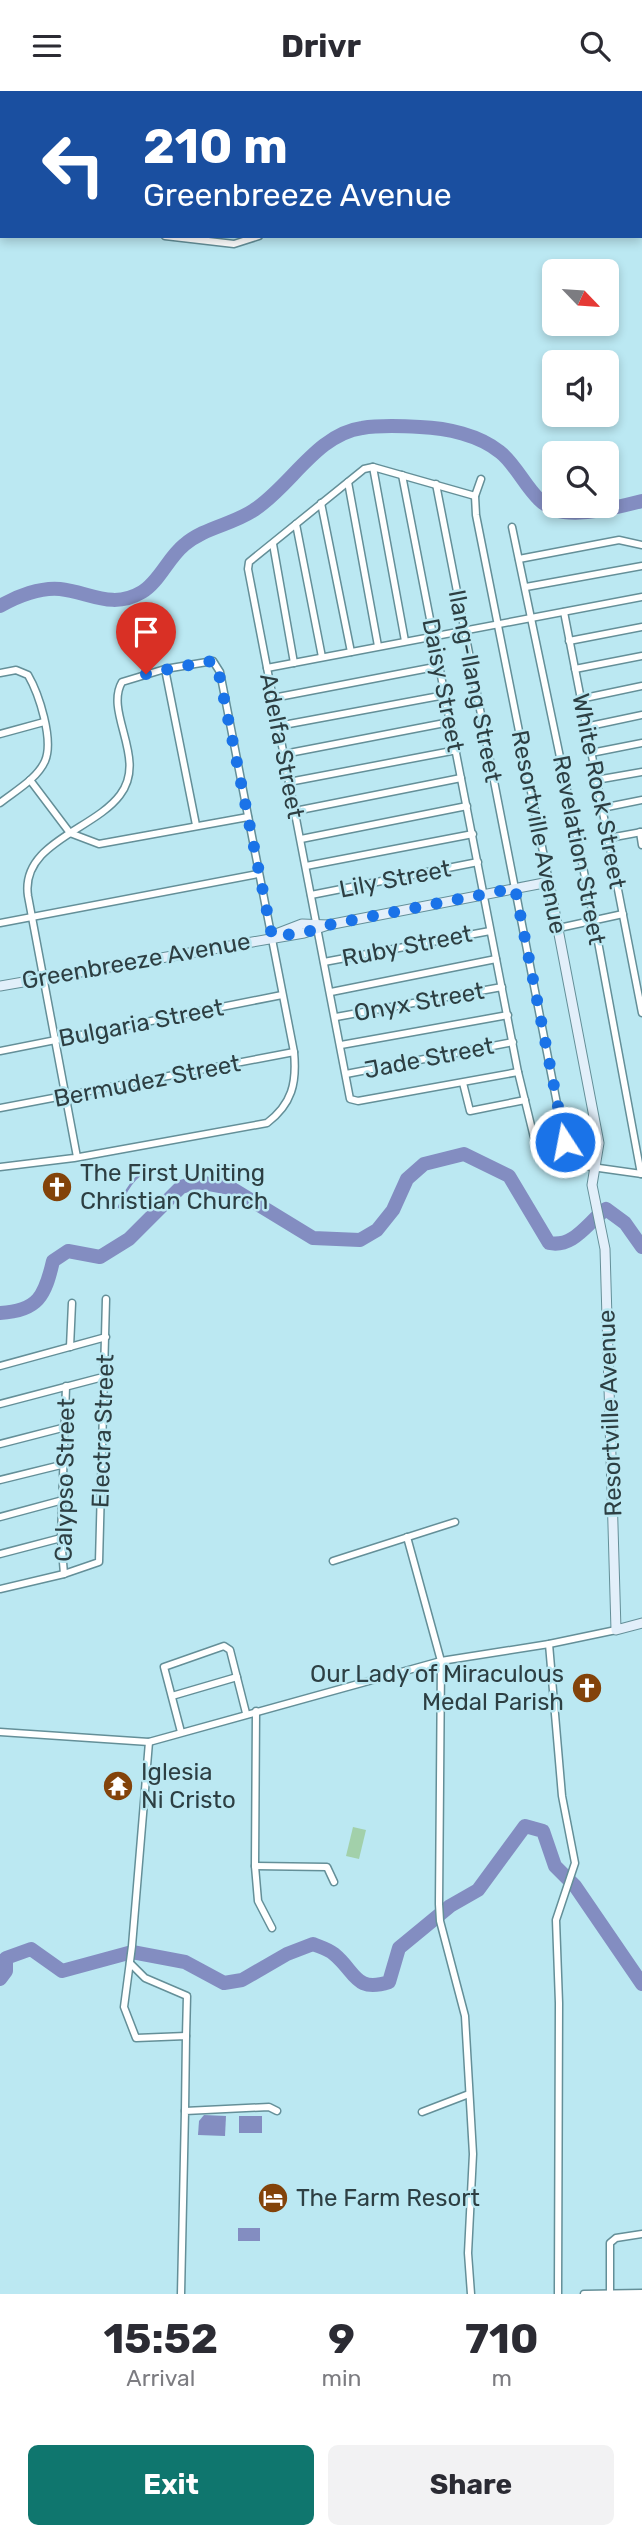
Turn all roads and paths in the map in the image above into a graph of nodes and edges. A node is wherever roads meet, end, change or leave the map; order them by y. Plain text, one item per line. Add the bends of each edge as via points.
1 (182, 238) edge
2 (253, 238) edge
3 (373, 467) junction
4 (402, 475) junction
5 (481, 479) dead end
6 (348, 482) junction
7 (436, 484) junction
8 (475, 496) junction
9 (321, 503) junction
10 (296, 524) junction
11 (512, 527) dead end
12 (273, 544) junction
13 (642, 545) edge
14 (519, 559) junction
15 (642, 566) edge
16 (526, 587) junction
17 (642, 597) edge
18 (564, 612) junction
19 (533, 617) junction
20 (498, 622) junction
21 (642, 627) edge
22 (464, 629) junction
23 (433, 635) junction
24 (405, 641) junction
25 (569, 641) junction
26 (378, 646) junction
27 (351, 652) junction
28 (642, 656) edge
29 (322, 657) junction
30 (295, 663) junction
31 (440, 666) junction
32 (267, 668) junction
33 (165, 669) junction
34 (575, 669) junction
35 (0, 673) edge
36 (642, 686) edge
37 (445, 695) junction
38 (273, 698) junction
39 (580, 699) junction
40 (642, 715) edge
41 (44, 722) junction
42 (450, 722) junction
43 (278, 726) junction
44 (585, 727) junction
45 (0, 734) edge
46 (642, 743) edge
47 (457, 750) junction
48 (591, 753) junction
49 (284, 754) junction
50 (642, 772) edge
51 (461, 778) junction
52 (30, 780) junction
53 (596, 780) junction
54 (289, 782) junction
55 (642, 800) edge
56 (0, 803) edge
57 (467, 806) junction
58 (602, 808) junction
59 (295, 811) junction
60 (248, 817) junction
61 (197, 825) junction
62 (641, 832) edge
63 (70, 833) junction
64 (472, 834) junction
65 (609, 838) junction
66 (301, 839) junction
67 (642, 845) edge
68 (478, 862) junction
69 (306, 866) junction
70 (258, 874) junction
71 (549, 881) junction
72 (515, 888) junction
73 (311, 895) junction
74 (484, 895) junction
75 (623, 914) junction
76 (33, 917) junction
77 (594, 920) junction
78 (0, 923) edge
79 (320, 926) junction
80 (559, 928) junction
81 (490, 931) junction
82 (272, 936) junction
83 (496, 959) junction
84 (324, 962) junction
85 (45, 977) junction
86 (0, 986) edge
87 (502, 987) junction
88 (331, 992) junction
89 (282, 995) junction
90 (642, 1013) edge
91 (508, 1015) junction
92 (336, 1017) junction
93 (56, 1039) junction
94 (513, 1042) junction
95 (341, 1045) junction
96 (0, 1051) edge
97 (294, 1052) junction
98 (518, 1072) junction
99 (346, 1074) junction
100 (464, 1083) junction
101 (67, 1096) junction
102 (525, 1100) junction
103 (0, 1108) edge
104 (77, 1157) junction
105 (569, 1165) junction
106 (0, 1167) edge
107 (596, 1168) junction
108 (642, 1174) edge
109 (106, 1299) dead end
110 (72, 1303) dead end
111 (106, 1337) junction
112 (70, 1347) junction
113 (0, 1366) edge
114 (103, 1377) junction
115 (66, 1386) junction
116 (0, 1404) edge
117 (66, 1427) junction
118 (0, 1444) edge
119 (65, 1464) junction
120 (0, 1480) edge
121 (63, 1500) junction
122 (0, 1517) edge
123 (455, 1523) dead end
124 (407, 1537) junction
125 (61, 1538) junction
126 (0, 1554) edge
127 (333, 1561) dead end
128 (64, 1574) junction
129 (0, 1589) edge
130 (642, 1623) edge
131 (616, 1630) junction
132 (549, 1644) junction
133 (441, 1661) junction
134 (237, 1677) junction
135 (172, 1696) junction
136 (256, 1710) junction
137 (246, 1713) junction
138 (0, 1732) edge
139 (181, 1732) junction
140 (149, 1742) junction
141 (255, 1866) junction
142 (334, 1882) dead end
143 (272, 1928) dead end
144 (130, 1961) junction
145 (186, 2036) junction
146 (469, 2094) junction
147 (185, 2111) junction
148 (277, 2111) dead end
149 (422, 2112) dead end
150 (642, 2234) edge
151 (181, 2294) edge
152 (471, 2294) edge
153 (558, 2294) edge
154 (583, 2294) edge
155 (610, 2294) edge
156 (642, 2294) edge

1 - 2 street via 234,244
3 - 4 street
3 - 6 street
3 - 24 street
4 - 7 street
4 - 23 street, Daisy Street
5 - 8 street
6 - 9 street
6 - 26 street
7 - 8 street
7 - 22 street, Ilang-Ilang Street
8 - 20 street, Resortville Avenue
9 - 10 street
9 - 27 street
10 - 12 street
10 - 29 street
11 - 14 street, Revelation Street
12 - 30 street
12 - 32 street, Adelfa Street via 248,565
13 - 14 street via 619,540
14 - 16 street, Revelation Street
15 - 16 street
16 - 19 street, Revelation Street
17 - 18 street
18 - 19 street
18 - 25 street, White Rock Street
19 - 20 street
19 - 77 street, Revelation Street
20 - 22 street
20 - 71 street, Resortville Avenue
21 - 25 street
22 - 23 street
22 - 72 street, Ilang-Ilang Street
23 - 24 street
23 - 31 street, Daisy Street
24 - 26 street
25 - 34 street, White Rock Street
26 - 27 street
27 - 29 street
28 - 34 street
29 - 30 street
30 - 32 street
31 - 37 street, Daisy Street
31 - 38 street
32 - 38 street, Adelfa Street
33 - 60 street via 208,661 217,664
33 - 61 street
33 - 63 street via 128,678 118,689 129,749 128,779 120,797
34 - 39 street, White Rock Street
35 - 41 street via 16,670 28,675
36 - 39 street
37 - 42 street, Daisy Street
37 - 43 street
38 - 43 street, Adelfa Street
39 - 44 street, White Rock Street
40 - 44 street
41 - 45 street
41 - 52 street via 47,752
42 - 47 street, Daisy Street
42 - 49 street
43 - 49 street, Adelfa Street
44 - 48 street, White Rock Street
46 - 48 street
47 - 51 street, Daisy Street
47 - 54 street
48 - 53 street, White Rock Street
49 - 54 street, Adelfa Street
50 - 53 street
51 - 57 street, Daisy Street
51 - 59 street
52 - 56 street
52 - 63 street
53 - 58 street, White Rock Street
54 - 59 street, Adelfa Street
55 - 58 street
57 - 64 street, Daisy Street
57 - 66 street
58 - 65 street, White Rock Street
59 - 66 street, Adelfa Street
60 - 61 street
60 - 70 street
61 - 63 street via 99,844
62 - 65 street
62 - 67 street
63 - 76 street via 45,852 28,876
64 - 68 street, Daisy Street
64 - 69 street
65 - 75 street, White Rock Street
66 - 69 street, Adelfa Street
68 - 73 street, Lily Street
68 - 74 street, Daisy Street
69 - 73 street, Adelfa Street
70 - 76 street
70 - 82 street
71 - 72 street, Greenbreeze Avenue
71 - 80 street, Resortville Avenue
72 - 74 street, Greenbreeze Avenue
72 - 105 street, Ilang-Ilang Street
73 - 79 street, Adelfa Street
74 - 79 street, Greenbreeze Avenue
74 - 81 street, Daisy Street
75 - 77 street
75 - 90 street, White Rock Street
76 - 78 street
76 - 85 street
77 - 80 street
77 - 108 street, Revelation Street
79 - 82 street, Greenbreeze Avenue via 289,927
79 - 84 street, Adelfa Street
80 - 107 street, Resortville Avenue via 597,1133
81 - 83 street, Daisy Street
81 - 84 street, Ruby Street
82 - 85 street, Greenbreeze Avenue
82 - 89 street
83 - 87 street, Daisy Street
83 - 88 street
84 - 88 street, Adelfa Street
85 - 86 street, Greenbreeze Avenue
85 - 93 street
87 - 91 street, Daisy Street
87 - 92 street, Onyx Street
88 - 92 street, Adelfa Street
89 - 93 street, Bulgaria Street
89 - 97 street
91 - 94 street, Daisy Street
91 - 95 street
92 - 95 street, Adelfa Street
93 - 96 street, Bulgaria Street
93 - 101 street
94 - 98 street, Daisy Street
94 - 99 street, Jade Street
95 - 99 street, Adelfa Street
97 - 101 street, Bermudez Street
97 - 104 street via 296,1076 291,1095 267,1123
98 - 100 street
98 - 102 street, Daisy Street
99 - 100 street, Adelfa Street via 354,1101
100 - 102 street via 470,1111
101 - 103 street, Bermudez Street
101 - 104 street
102 - 105 street, Daisy Street via 540,1157
104 - 106 street
105 - 107 street
107 - 108 street
107 - 131 street, Resortville Avenue via 595,1198 605,1249
109 - 111 street, Electra Street
110 - 112 street
111 - 112 street
111 - 114 street, Electra Street
112 - 113 street
114 - 115 street
114 - 128 street, Electra Street via 99,1562
115 - 116 street
115 - 117 street, Calypso Street
117 - 118 street
117 - 119 street, Calypso Street
119 - 120 street
119 - 121 street, Calypso Street
121 - 122 street
121 - 125 street, Calypso Street
123 - 124 street
124 - 127 street
124 - 133 street
125 - 126 street
125 - 128 street, Calypso Street
128 - 129 street
130 - 131 street
131 - 132 street
132 - 133 street
132 - 153 street via 562,1796 575,1863 556,1932
133 - 136 street
133 - 146 street via 440,1921 465,2015
134 - 135 street
134 - 135 street via 230,1650 224,1647 165,1665
134 - 137 street
135 - 139 street
136 - 137 street
136 - 141 street
137 - 139 street
138 - 140 street
139 - 140 street
140 - 144 street
141 - 142 street via 327,1867
141 - 143 street via 258,1901
144 - 145 street via 145,1978 187,1996
144 - 145 street via 124,2007 136,2038
145 - 147 street
146 - 149 street
146 - 152 street
147 - 148 street
147 - 151 street
150 - 155 street via 610,2243
154 - 155 street
155 - 156 street

